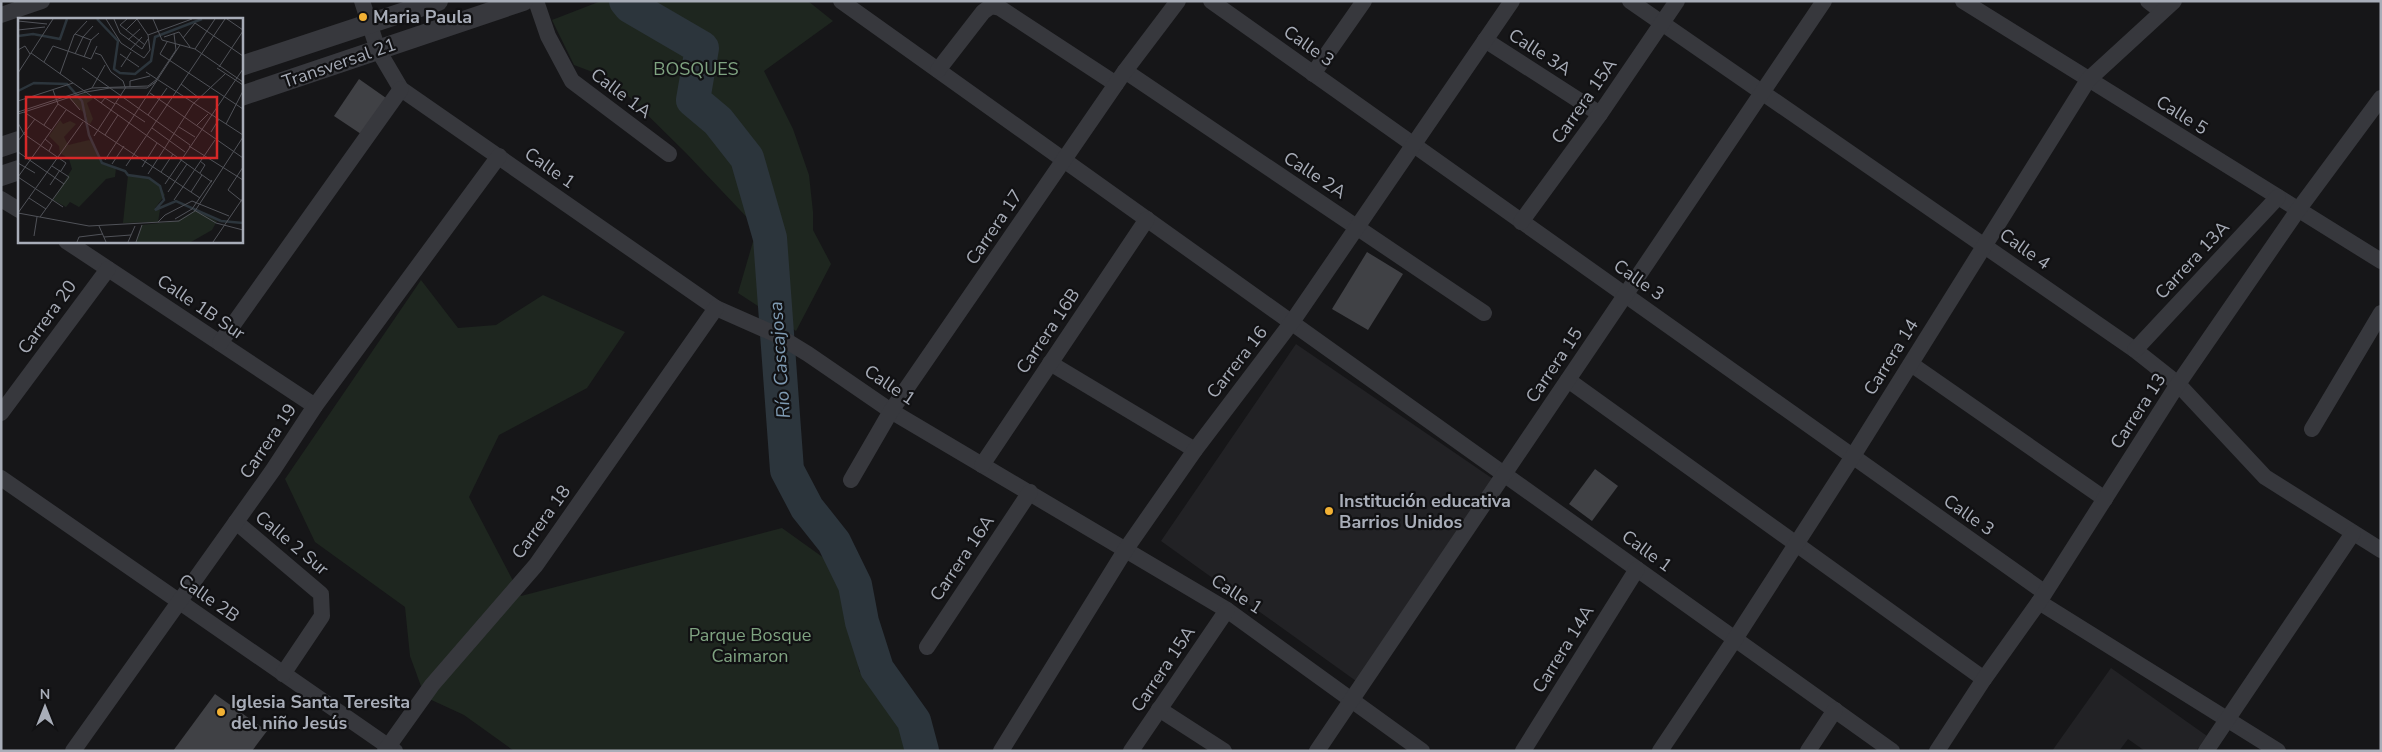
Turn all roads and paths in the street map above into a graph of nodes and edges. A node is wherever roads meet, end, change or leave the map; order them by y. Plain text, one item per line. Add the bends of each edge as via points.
1 (42, 1) edge
2 (362, 1) edge
3 (438, 1) edge
4 (523, 1) edge
5 (536, 1) edge
6 (840, 1) edge
7 (1178, 1) edge
8 (1212, 1) edge
9 (1364, 1) edge
10 (1512, 1) edge
11 (1630, 1) edge
12 (1677, 1) edge
13 (1824, 1) edge
14 (1963, 1) edge
15 (2161, 5) edge
16 (1, 15) edge
17 (368, 23) junction
18 (1662, 23) junction
19 (1485, 40) junction
20 (378, 50) junction
21 (242, 66) edge
22 (938, 70) junction
23 (1125, 71) junction
24 (1313, 74) junction
25 (2088, 80) junction
26 (1116, 84) junction
27 (402, 88) junction
28 (1762, 93) junction
29 (242, 96) edge
30 (2381, 98) edge
31 (1600, 114) junction
32 (18, 141) edge
33 (1413, 144) junction
34 (1, 147) edge
35 (669, 154) dead end
36 (499, 156) junction
37 (1064, 160) junction
38 (18, 170) edge
39 (1, 176) edge
40 (2278, 197) junction
41 (1, 199) edge
42 (18, 209) edge
43 (2298, 210) junction
44 (1147, 219) junction
45 (1522, 222) junction
46 (1359, 227) junction
47 (68, 242) edge
48 (1985, 246) junction
49 (2381, 261) edge
50 (108, 269) junction
51 (1625, 295) junction
52 (716, 308) junction
53 (1484, 313) dead end
54 (2381, 313) edge
55 (1292, 322) junction
56 (220, 343) junction
57 (2135, 350) junction
58 (1050, 363) junction
59 (1911, 364) junction
60 (1568, 380) junction
61 (2178, 384) junction
62 (315, 406) junction
63 (891, 411) junction
64 (1, 413) edge
65 (2312, 429) dead end
66 (1194, 450) junction
67 (1852, 456) junction
68 (982, 465) junction
69 (1504, 474) junction
70 (1, 478) edge
71 (851, 480) dead end
72 (1030, 492) junction
73 (2105, 499) junction
74 (236, 522) junction
75 (2353, 533) junction
76 (1796, 545) junction
77 (1126, 549) junction
78 (2381, 550) edge
79 (1637, 569) junction
80 (2042, 597) junction
81 (179, 602) junction
82 (1227, 610) junction
83 (1735, 639) junction
84 (927, 647) dead end
85 (283, 674) junction
86 (1984, 679) junction
87 (1352, 700) junction
88 (1160, 709) junction
89 (1835, 710) junction
90 (2228, 718) junction
91 (389, 749) edge
92 (73, 751) edge
93 (1001, 751) edge
94 (1131, 751) edge
95 (1224, 751) edge
96 (1318, 751) edge
97 (1422, 751) edge
98 (1523, 751) edge
99 (1660, 751) edge
100 (1808, 751) edge
101 (1892, 751) edge
102 (1937, 751) edge
103 (2206, 751) edge
104 (2278, 751) edge

1 - 16 street
2 - 17 street
3 - 17 street, Transversal 21
4 - 20 street, Transversal 21
5 - 35 street, Calle 1A via 548,36 572,81
6 - 22 street, Calle 1
7 - 23 street, Carrera 17
8 - 24 street, Calle 3
9 - 24 street
10 - 19 street, Carrera 16
11 - 18 street, Calle 4
12 - 18 street, Carrera 15A
13 - 28 street, Carrera 15
14 - 25 street, Calle 5
15 - 25 street, Carrera 14
17 - 20 street, Calle 1
17 - 21 street, Transversal 21
18 - 28 street, Calle 4
18 - 31 street, Carrera 15A
19 - 31 street, Calle 3A
19 - 33 street, Carrera 16
20 - 27 street, Calle 1
20 - 29 street, Transversal 21
22 - 26 street via 991,6 1000,8
22 - 37 street, Calle 1
23 - 26 street, Carrera 17
23 - 46 street, Calle 2A
24 - 33 street, Calle 3
25 - 40 street, Calle 5
25 - 48 street, Carrera 14
26 - 37 street, Carrera 17
27 - 36 street, Calle 1
27 - 56 street
28 - 48 street, Calle 4
28 - 51 street, Carrera 15
30 - 43 street, Carrera 13
31 - 45 street, Carrera 15A
32 - 34 street
33 - 45 street, Calle 3
33 - 46 street, Carrera 16
36 - 52 street, Calle 1
36 - 62 street, Carrera 19
37 - 44 street, Calle 1
37 - 63 street, Carrera 17
38 - 39 street
40 - 43 street, Calle 5
40 - 57 street, Carrera 13A
41 - 42 street
43 - 49 street, Calle 5
43 - 61 street, Carrera 13
44 - 55 street, Calle 1
44 - 58 street, Carrera 16B
45 - 51 street, Calle 3
46 - 53 street, Calle 2A
46 - 55 street, Carrera 16
47 - 50 street, Calle 1B Sur
48 - 57 street, Calle 4
48 - 59 street, Carrera 14
50 - 56 street, Calle 1B Sur
50 - 64 street, Carrera 20
51 - 60 street, Carrera 15
51 - 67 street, Calle 3
52 - 63 street, Calle 1 via 777,335
52 - 91 street, Carrera 18 via 536,566 432,685
54 - 65 street
55 - 66 street, Carrera 16
55 - 69 street, Calle 1
56 - 62 street, Calle 1B Sur
57 - 61 street, Calle 4
58 - 66 street
58 - 68 street, Carrera 16B
59 - 67 street, Carrera 14
59 - 73 street
60 - 69 street, Carrera 15
60 - 76 street
61 - 73 street, Carrera 13
61 - 75 street, Calle 4 via 2265,477
62 - 74 street, Carrera 19
63 - 68 street, Calle 1
63 - 71 street, Carrera 17
66 - 77 street, Carrera 16
67 - 76 street, Carrera 14
67 - 80 street, Calle 3
68 - 72 street, Calle 1
69 - 79 street, Calle 1
69 - 87 street, Carrera 15
70 - 81 street, Calle 2B
72 - 77 street, Calle 1
72 - 84 street, Carrera 16A
73 - 80 street, Carrera 13
74 - 81 street, Carrera 19
74 - 85 street, Calle 2 Sur via 320,594 322,616
75 - 78 street, Calle 4
75 - 90 street
76 - 83 street, Carrera 14
76 - 86 street
77 - 82 street, Calle 1
77 - 93 street, Carrera 16
79 - 83 street, Calle 1
79 - 98 street, Carrera 14A
80 - 86 street, Carrera 13
80 - 90 street, Calle 3
81 - 85 street, Calle 2B
81 - 92 street, Carrera 19
82 - 87 street, Calle 1
82 - 88 street, Carrera 15A
83 - 89 street, Calle 1
83 - 99 street, Carrera 14
85 - 91 street, Calle 2B
86 - 102 street, Carrera 13
87 - 96 street, Carrera 15
87 - 97 street, Calle 1
88 - 94 street, Carrera 15A
88 - 95 street
89 - 100 street
89 - 101 street, Calle 1
90 - 103 street
90 - 104 street, Calle 3

